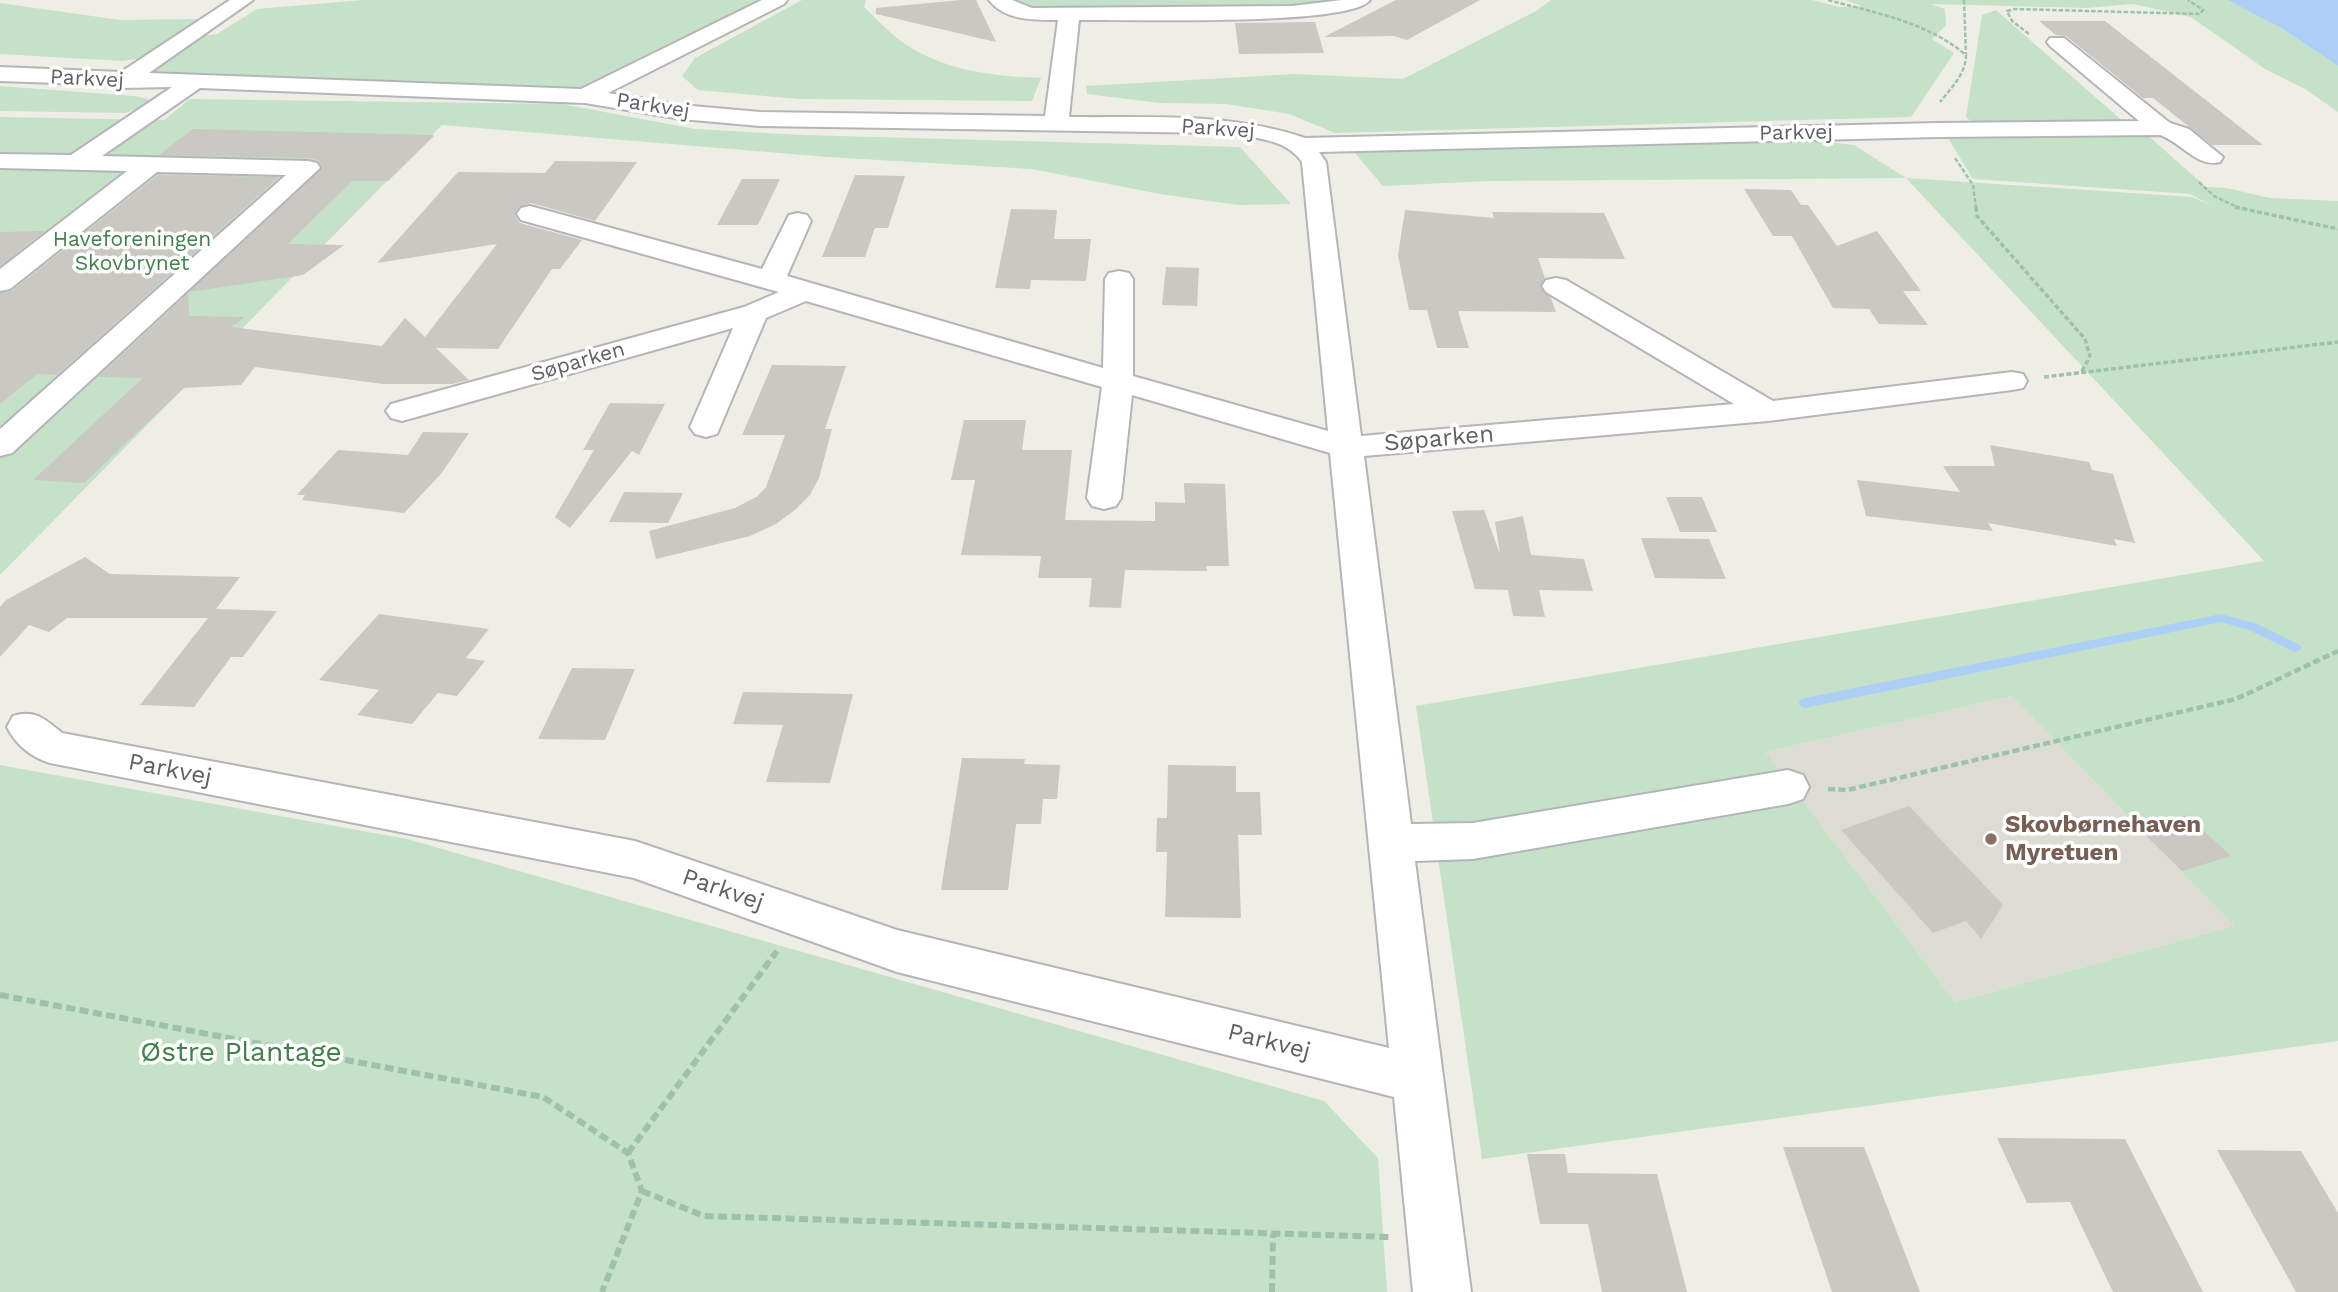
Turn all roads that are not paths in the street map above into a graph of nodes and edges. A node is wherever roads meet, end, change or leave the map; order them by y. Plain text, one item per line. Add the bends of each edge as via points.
1 (243, 0) edge
2 (777, 0) edge
3 (999, 0) edge
4 (1360, 0) edge
5 (1069, 15) junction
6 (2057, 41) dead end
7 (0, 74) edge
8 (122, 81) junction
9 (193, 83) junction
10 (585, 96) junction
11 (1055, 124) junction
12 (2162, 128) junction
13 (1303, 145) junction
14 (2211, 157) dead end
15 (0, 161) edge
16 (76, 163) junction
17 (152, 164) junction
18 (530, 214) dead end
19 (798, 221) dead end
20 (1119, 279) dead end
21 (771, 280) junction
22 (0, 283) edge
23 (1556, 286) dead end
24 (804, 292) junction
25 (754, 313) junction
26 (1118, 380) junction
27 (2012, 381) road end
28 (402, 411) dead end
29 (1769, 411) junction
30 (706, 427) dead end
31 (0, 446) edge
32 (1347, 447) junction
33 (1104, 498) dead end
34 (27, 727) dead end
35 (1788, 787) road end
36 (1391, 843) junction
37 (1418, 1079) junction
38 (1442, 1292) edge

1 - 8 street
2 - 10 street
3 - 5 street via 1030,14
4 - 5 street via 1292,12
5 - 11 street
6 - 12 street, Parkvej
7 - 8 street, Parkvej
8 - 9 street, Parkvej
9 - 10 street, Parkvej
9 - 16 street
10 - 11 street, Parkvej via 760,119
11 - 13 street, Parkvej via 1217,125 1268,133
12 - 13 street, Parkvej
12 - 14 street, Parkvej via 2181,134
13 - 32 street via 1314,162
15 - 16 street
16 - 17 street
17 - 22 street
17 - 31 street via 308,168
18 - 21 street, Søparken
19 - 21 street
20 - 26 street
21 - 24 street, Søparken
23 - 29 street
24 - 25 street, Søparken
24 - 26 street, Søparken
25 - 28 street, Søparken
25 - 30 street
26 - 32 street, Søparken
26 - 33 street
27 - 29 street, Søparken
29 - 32 street, Søparken
32 - 36 street
34 - 37 street, Parkvej via 50,747 635,860 897,951
35 - 36 street via 1473,841
36 - 37 street
37 - 38 street

